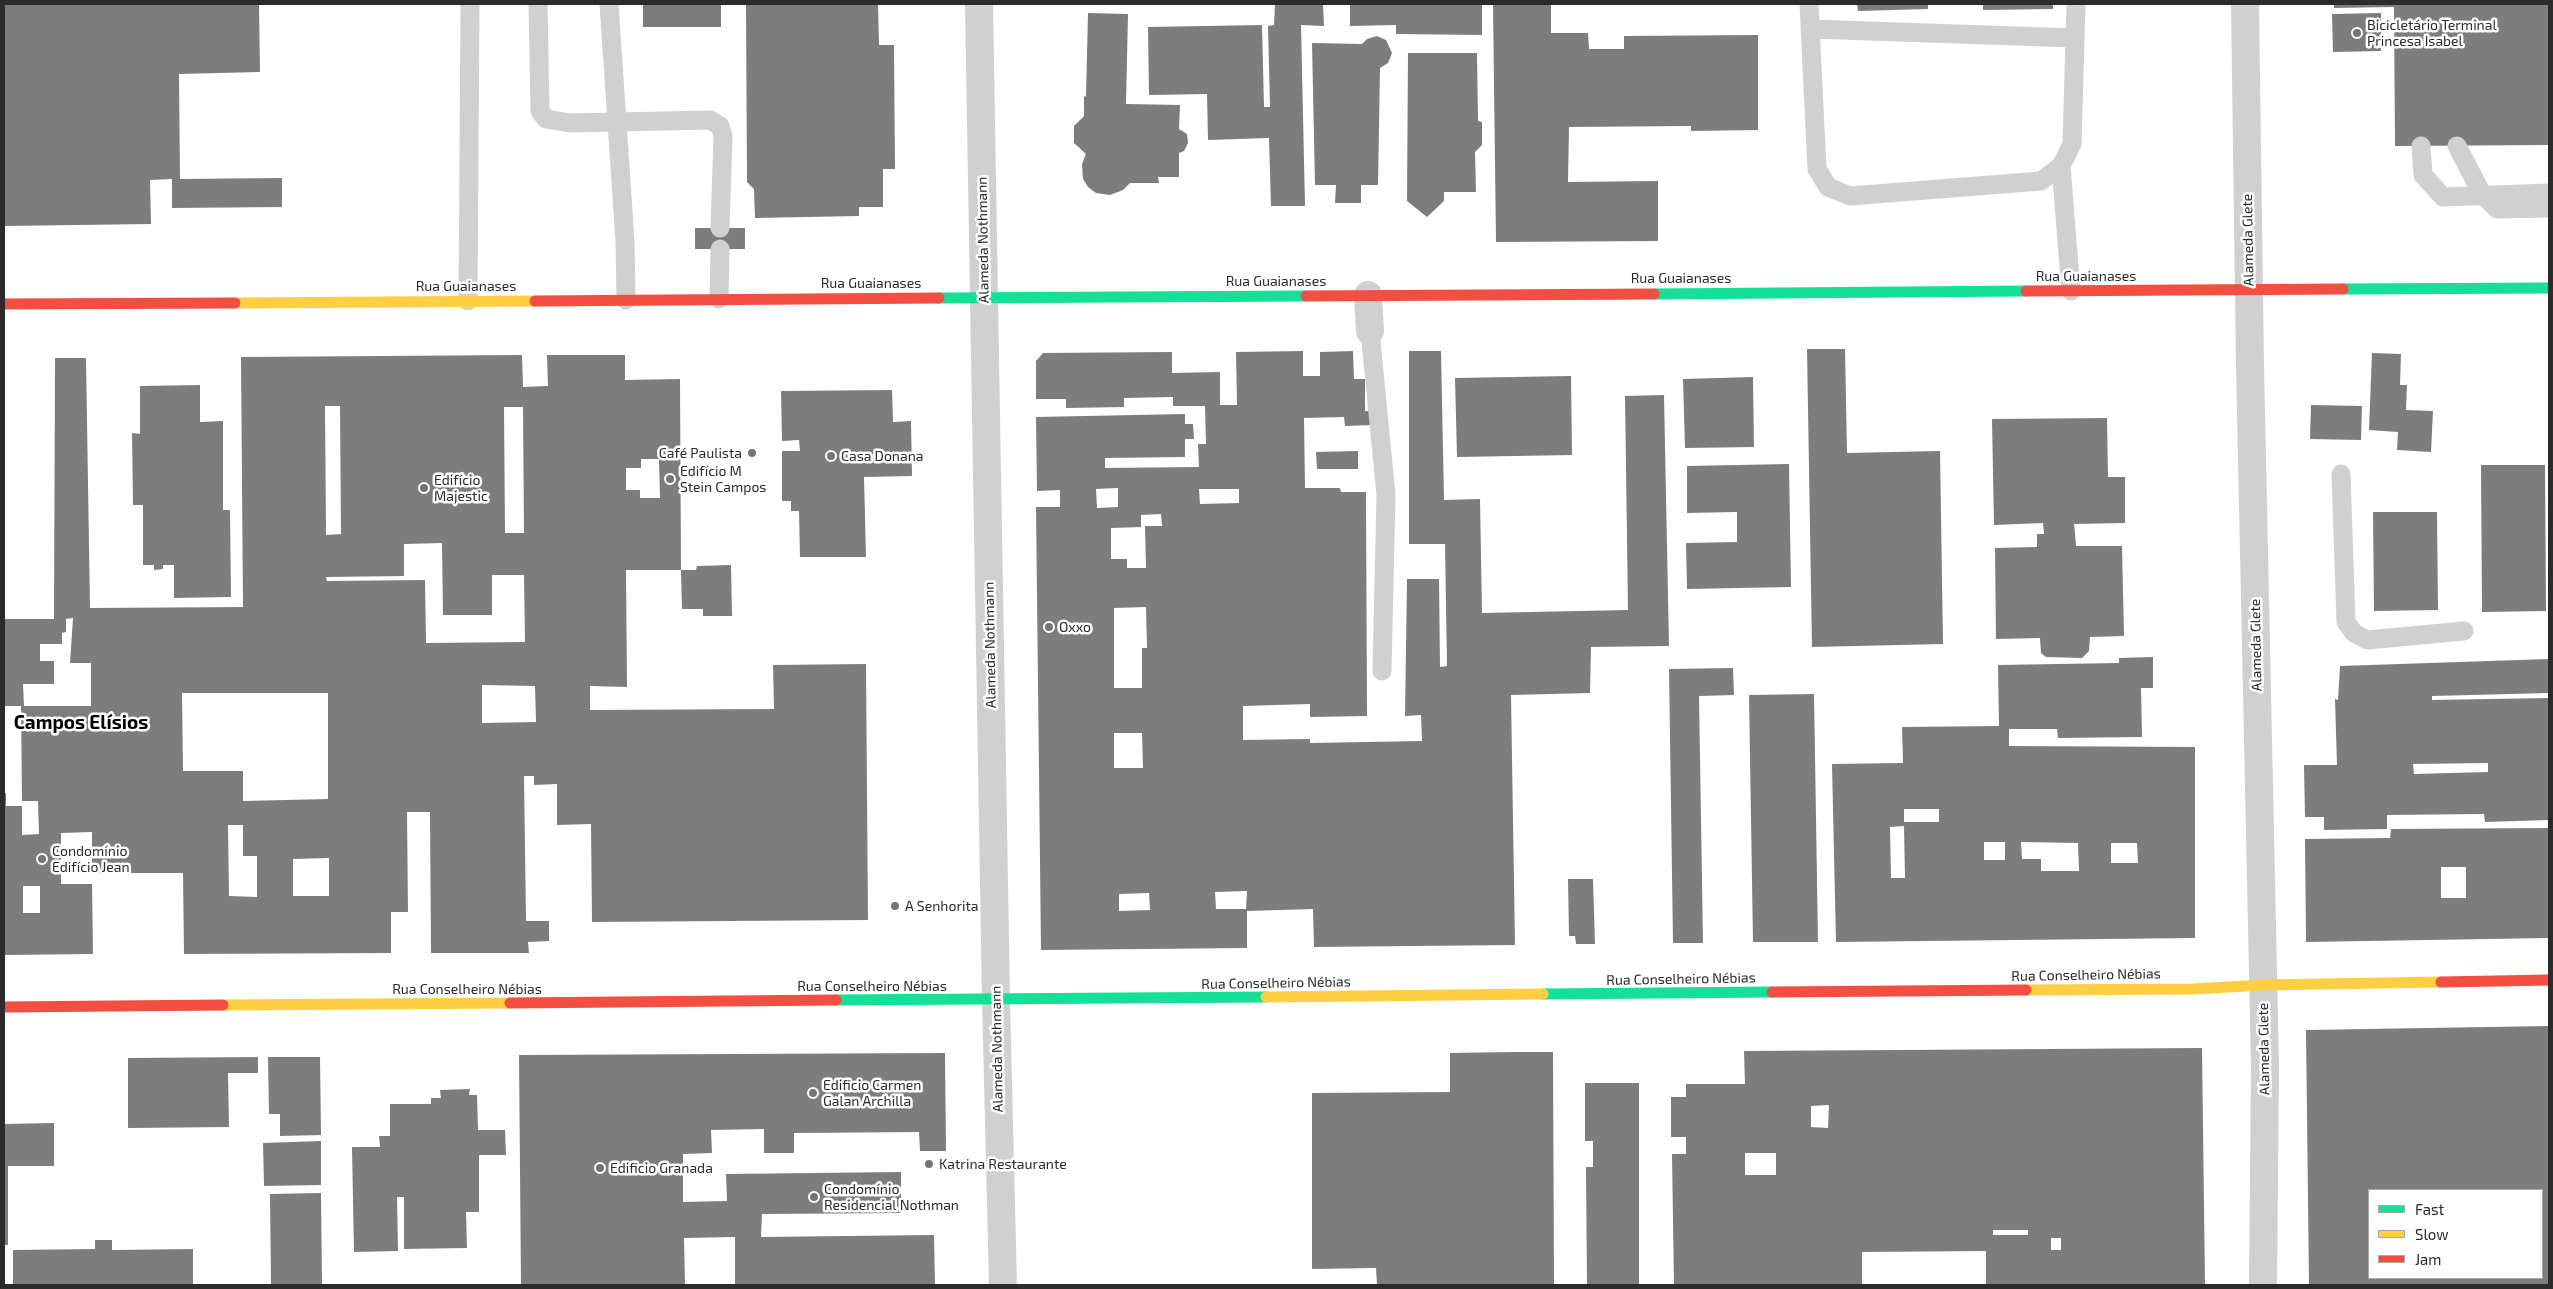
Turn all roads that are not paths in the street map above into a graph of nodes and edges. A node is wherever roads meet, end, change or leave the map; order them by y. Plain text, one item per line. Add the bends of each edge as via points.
1 (470, 4) edge
2 (538, 4) edge
3 (609, 4) edge
4 (979, 4) edge
5 (1809, 4) edge
6 (2076, 4) edge
7 (2245, 4) edge
8 (1810, 29) junction
9 (2075, 38) junction
10 (617, 122) junction
11 (2421, 146) dead end
12 (2458, 146) dead end
13 (2061, 166) junction
14 (2549, 193) edge
15 (2482, 194) junction
16 (2549, 208) edge
17 (720, 228) dead end
18 (720, 248) dead end
19 (2549, 288) edge
20 (2249, 290) junction
21 (2071, 291) junction
22 (1368, 295) junction
23 (984, 298) junction
24 (626, 300) junction
25 (719, 300) junction
26 (468, 301) junction
27 (4, 304) edge
28 (1370, 331) joint
29 (2341, 474) dead end
30 (2464, 631) dead end
31 (1382, 672) dead end
32 (2549, 980) edge
33 (2264, 985) junction
34 (996, 1000) junction
35 (4, 1007) edge
36 (1003, 1285) edge
37 (2263, 1285) edge

1 - 26 lane
2 - 10 lane via 540,111 546,119 570,123
3 - 10 lane
4 - 23 street, Alameda Nothmann
5 - 8 lane
6 - 9 lane
7 - 20 street, Alameda Glete
8 - 9 lane
8 - 13 lane via 1817,169 1828,187 1850,196 2041,181
9 - 13 lane via 2072,144
10 - 17 lane via 710,120 720,126 723,136
10 - 24 lane via 626,241
11 - 15 lane via 2423,175 2443,196
12 - 15 lane
13 - 21 lane
14 - 15 lane
15 - 16 lane via 2497,209
18 - 25 lane
19 - 20 street, Rua Guaianases
20 - 21 street, Rua Guaianases
20 - 33 street, Alameda Glete
21 - 22 street, Rua Guaianases
22 - 23 street, Rua Guaianases
22 - 28 street
23 - 25 street, Rua Guaianases
23 - 34 street, Alameda Nothmann
24 - 25 street, Rua Guaianases
24 - 26 street, Rua Guaianases
26 - 27 street, Rua Guaianases
28 - 31 lane via 1386,495
29 - 30 lane via 2346,622 2350,628 2367,640
32 - 33 street, Rua Conselheiro Nébias
33 - 34 street, Rua Conselheiro Nébias via 2193,989
33 - 37 street, Alameda Glete
34 - 35 street, Rua Conselheiro Nébias
34 - 36 street, Alameda Nothmann

